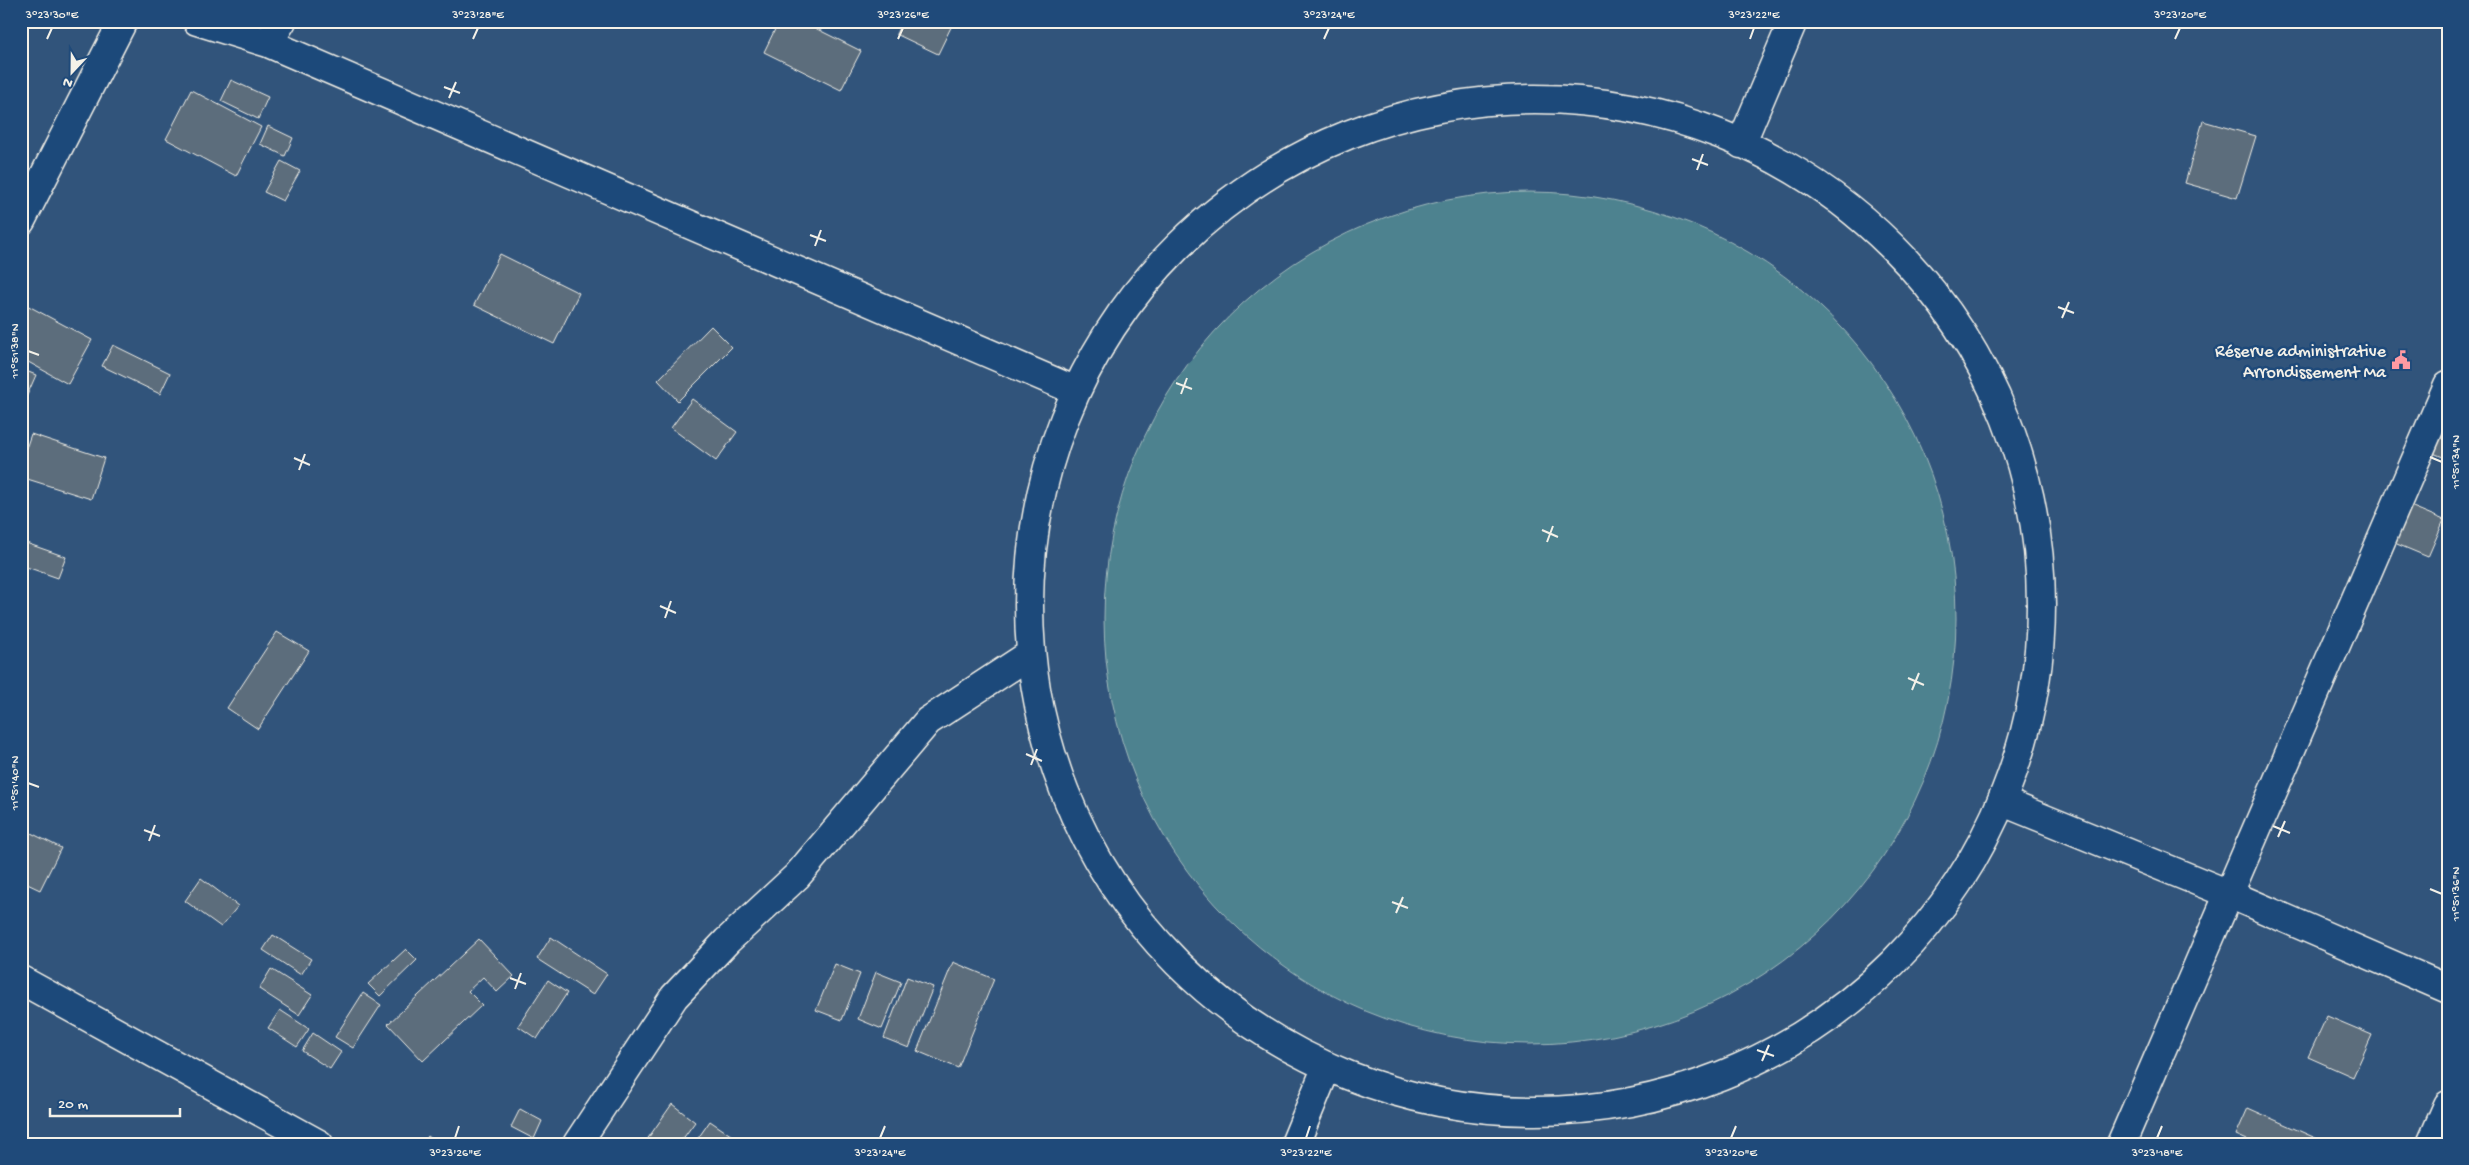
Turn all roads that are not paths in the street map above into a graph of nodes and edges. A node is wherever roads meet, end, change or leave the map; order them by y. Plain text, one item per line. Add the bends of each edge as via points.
1 (123, 21) edge
2 (197, 21) edge
3 (1793, 21) edge
4 (275, 32) edge
5 (1741, 144) junction
6 (21, 221) edge
7 (2448, 385) edge
8 (1074, 390) junction
9 (1029, 655) junction
10 (2003, 802) junction
11 (2229, 894) junction
12 (21, 980) edge
13 (2448, 989) edge
14 (1327, 1066) junction
15 (2448, 1105) edge
16 (319, 1144) edge
17 (577, 1144) edge
18 (1295, 1144) edge
19 (2121, 1144) edge
20 (2431, 1144) edge

1 - 6 street
2 - 4 street
3 - 5 street
4 - 8 street
5 - 8 street via 1686,122 1628,108 1570,100 1452,105 1395,118 1339,137 1286,162 1236,194 1190,231 1149,273 1113,320
5 - 10 street via 1795,172 1845,205 1890,245 1931,290 1966,340 1995,392 2018,448 2033,506 2041,566 2043,626 2037,686 2026,735
7 - 11 street
8 - 9 street via 1059,424 1042,480 1031,538 1027,597
9 - 14 street via 1039,713 1055,770 1078,824 1118,892 1181,966 1226,1006 1276,1039
9 - 17 street via 928,721 798,876 727,941 674,997
10 - 11 street
10 - 14 street via 1979,853 1948,902 1897,960 1824,1022 1774,1051 1722,1075 1667,1094 1610,1105 1553,1110 1495,1109 1438,1101 1382,1086
11 - 13 street
11 - 19 street
12 - 16 street
14 - 18 street
15 - 20 street

